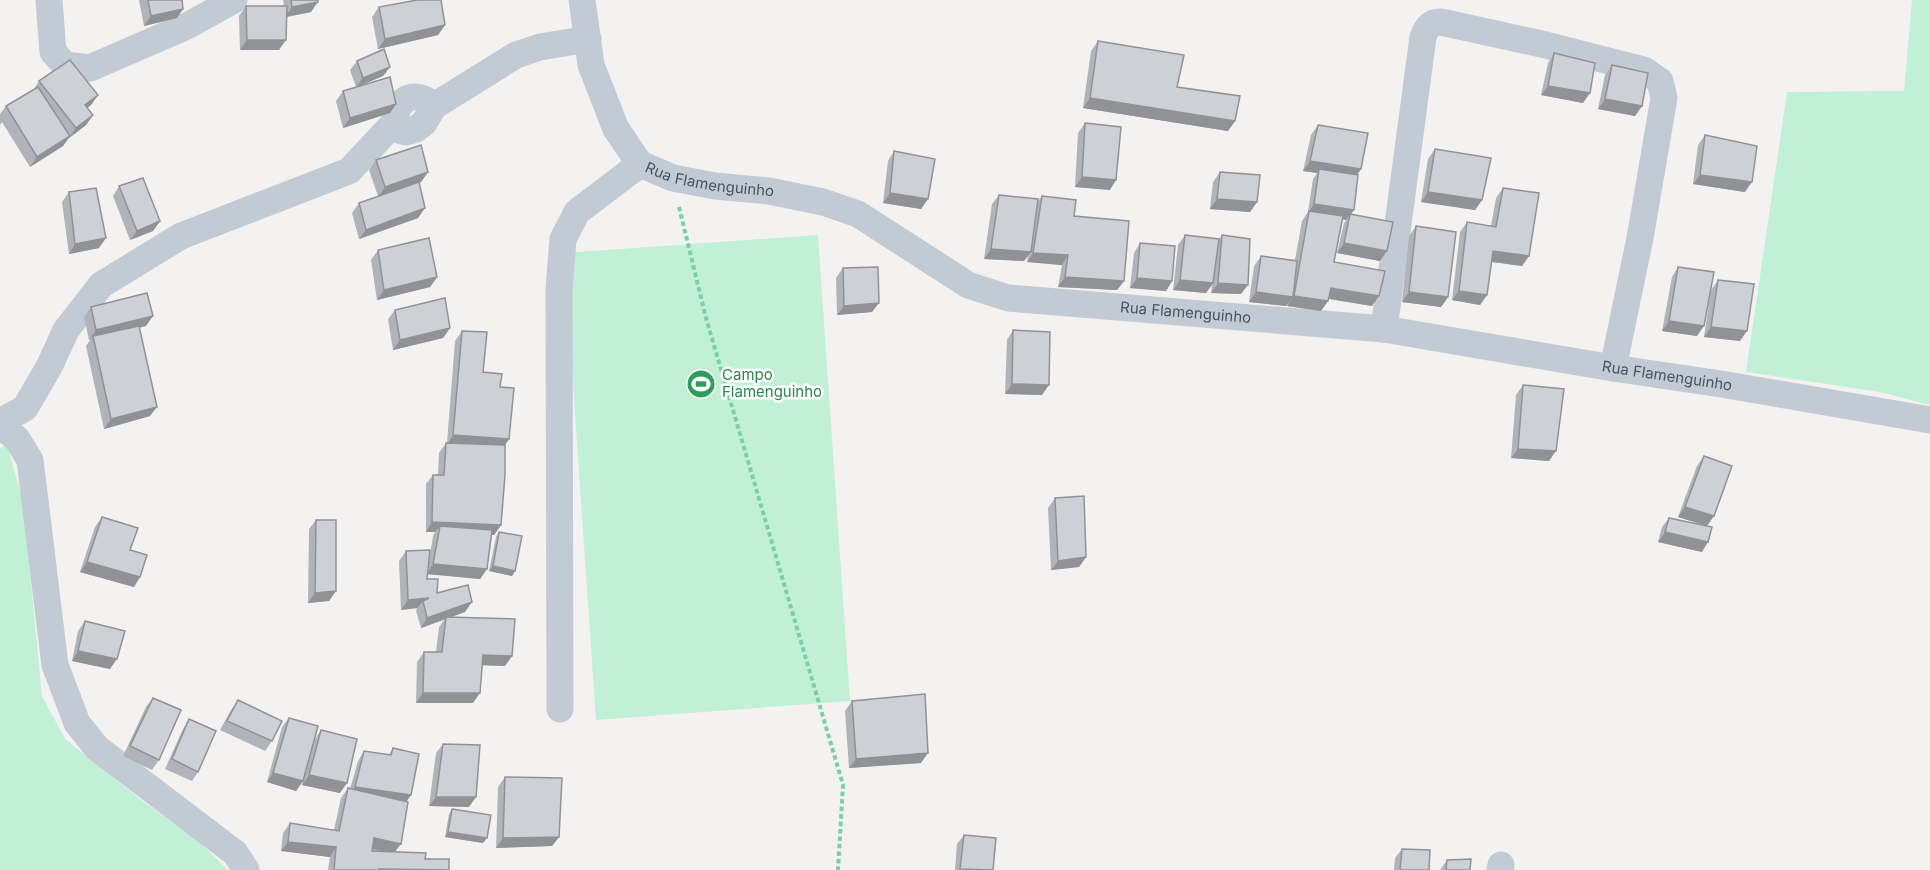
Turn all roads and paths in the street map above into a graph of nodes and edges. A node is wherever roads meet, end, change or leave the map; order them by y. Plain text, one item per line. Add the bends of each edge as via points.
1 (49, 0) edge
2 (234, 0) edge
3 (582, 0) edge
4 (588, 39) junction
5 (640, 164) junction
6 (673, 178) junction
7 (1384, 329) junction
8 (1613, 368) junction
9 (1930, 420) edge
10 (0, 423) edge
11 (560, 709) dead end
12 (246, 870) edge
13 (838, 870) edge

1 - 2 street via 53,52 65,65 90,68 188,26
3 - 4 street, Rua Flamenguinho
4 - 5 street, Rua Flamenguinho via 591,65 616,129
4 - 10 street via 540,46 516,55 434,106 416,129 398,130 395,122 349,171 181,236 101,285 66,330 25,408
5 - 6 street, Rua Flamenguinho
5 - 11 street via 577,212 563,239 559,289
6 - 7 street, Rua Flamenguinho via 769,191 858,214 968,285 1008,298
6 - 13 path via 706,318 843,785
7 - 8 street, Rua Flamenguinho
7 - 8 street via 1422,37 1429,25 1442,22 1644,70 1660,81 1664,98
8 - 9 street, Rua Flamenguinho
10 - 12 street via 17,439 30,460 55,665 77,723 97,748 235,852

